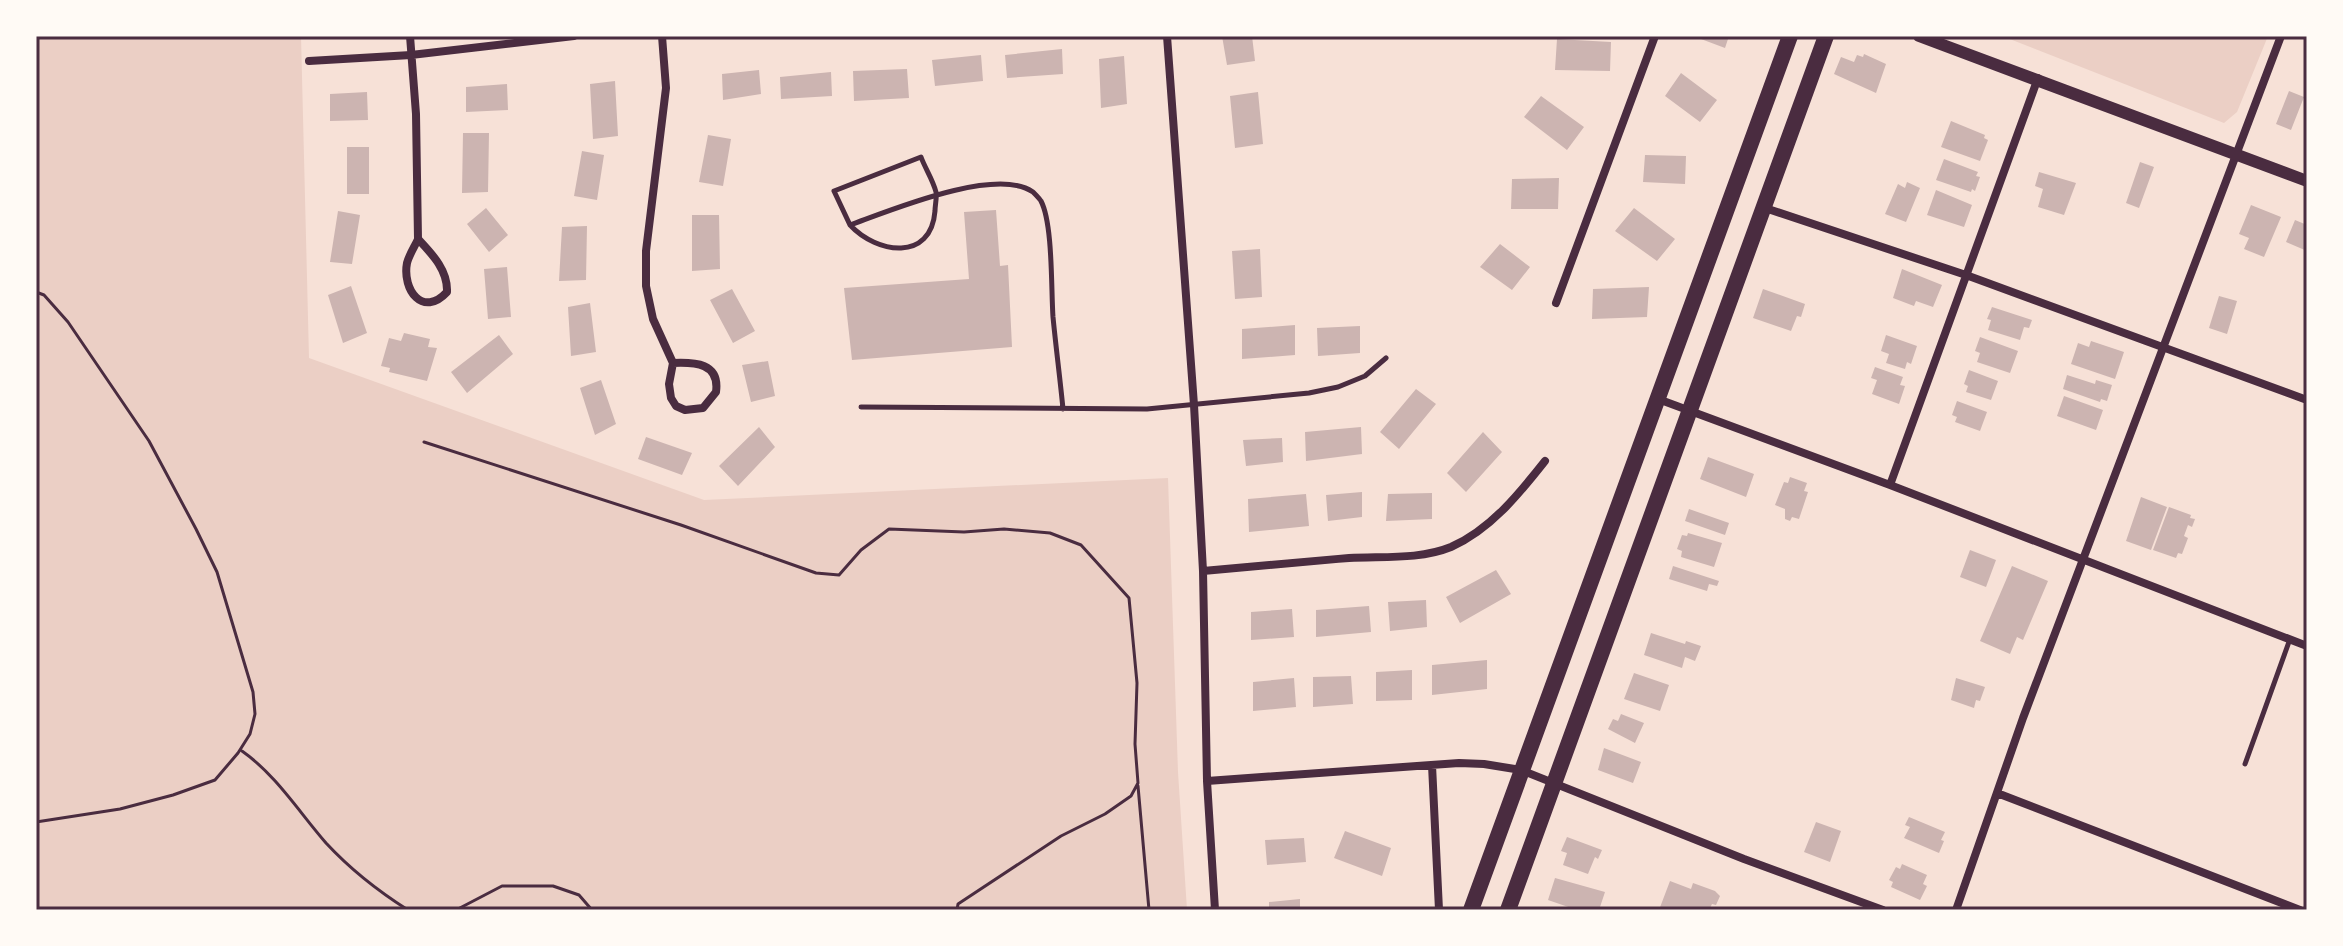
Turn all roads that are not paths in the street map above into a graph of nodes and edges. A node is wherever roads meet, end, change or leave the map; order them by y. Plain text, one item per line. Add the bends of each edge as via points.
1 (410, 36) edge
2 (574, 36) edge
3 (662, 36) edge
4 (1167, 36) edge
5 (1655, 36) edge
6 (1790, 36) edge
7 (1826, 36) edge
8 (1919, 36) edge
9 (2281, 36) edge
10 (411, 55) junction
11 (309, 61) dead end
12 (2038, 78) junction
13 (2236, 155) junction
14 (2307, 181) edge
15 (936, 193) junction
16 (1765, 208) junction
17 (850, 225) junction
18 (418, 239) junction
19 (1966, 275) junction
20 (1556, 303) dead end
21 (2163, 346) junction
22 (1386, 358) dead end
23 (673, 363) junction
24 (1658, 399) junction
25 (2307, 400) edge
26 (1194, 405) junction
27 (861, 407) dead end
28 (1063, 409) junction
29 (1691, 411) junction
30 (1545, 461) dead end
31 (1890, 485) junction
32 (2082, 560) junction
33 (1203, 571) junction
34 (2290, 639) junction
35 (2307, 646) edge
36 (2245, 764) dead end
37 (1432, 765) junction
38 (1521, 770) junction
39 (1207, 781) junction
40 (1555, 782) junction
41 (1997, 793) junction
42 (1215, 910) edge
43 (1439, 910) edge
44 (1471, 910) edge
45 (1508, 910) edge
46 (1883, 910) edge
47 (1956, 910) edge
48 (2300, 910) edge

1 - 10 street
2 - 10 street
3 - 23 street via 666,88 646,286 653,319
4 - 26 street
5 - 20 street
6 - 24 highway
7 - 16 highway
8 - 12 street
9 - 13 street
10 - 11 street
10 - 18 street
12 - 13 street
12 - 19 street
13 - 14 street
13 - 21 street
15 - 17 lane
15 - 17 lane via 934,222 916,246 878,245
15 - 17 lane via 921,157 834,191
15 - 28 lane via 1017,186 1041,201
16 - 19 street
16 - 29 highway
18 - 18 street via 448,282 447,292 433,302 424,303 409,287 408,261
19 - 21 street
19 - 31 street
21 - 25 street
21 - 32 street
22 - 26 lane via 1365,376 1338,387
23 - 23 street via 700,363 715,375 716,392 703,408 676,406 669,384
24 - 29 street
24 - 38 highway
26 - 28 lane
26 - 33 street
27 - 28 lane
29 - 31 street
29 - 40 highway
30 - 33 street via 1517,498 1488,522 1459,543 1428,555
31 - 32 street
32 - 34 street
32 - 41 street
33 - 39 street
34 - 35 street
34 - 36 lane
37 - 38 street
37 - 39 street
37 - 43 street
38 - 40 street
38 - 44 highway
39 - 42 street
40 - 45 highway
40 - 46 street
41 - 47 street
41 - 48 street

